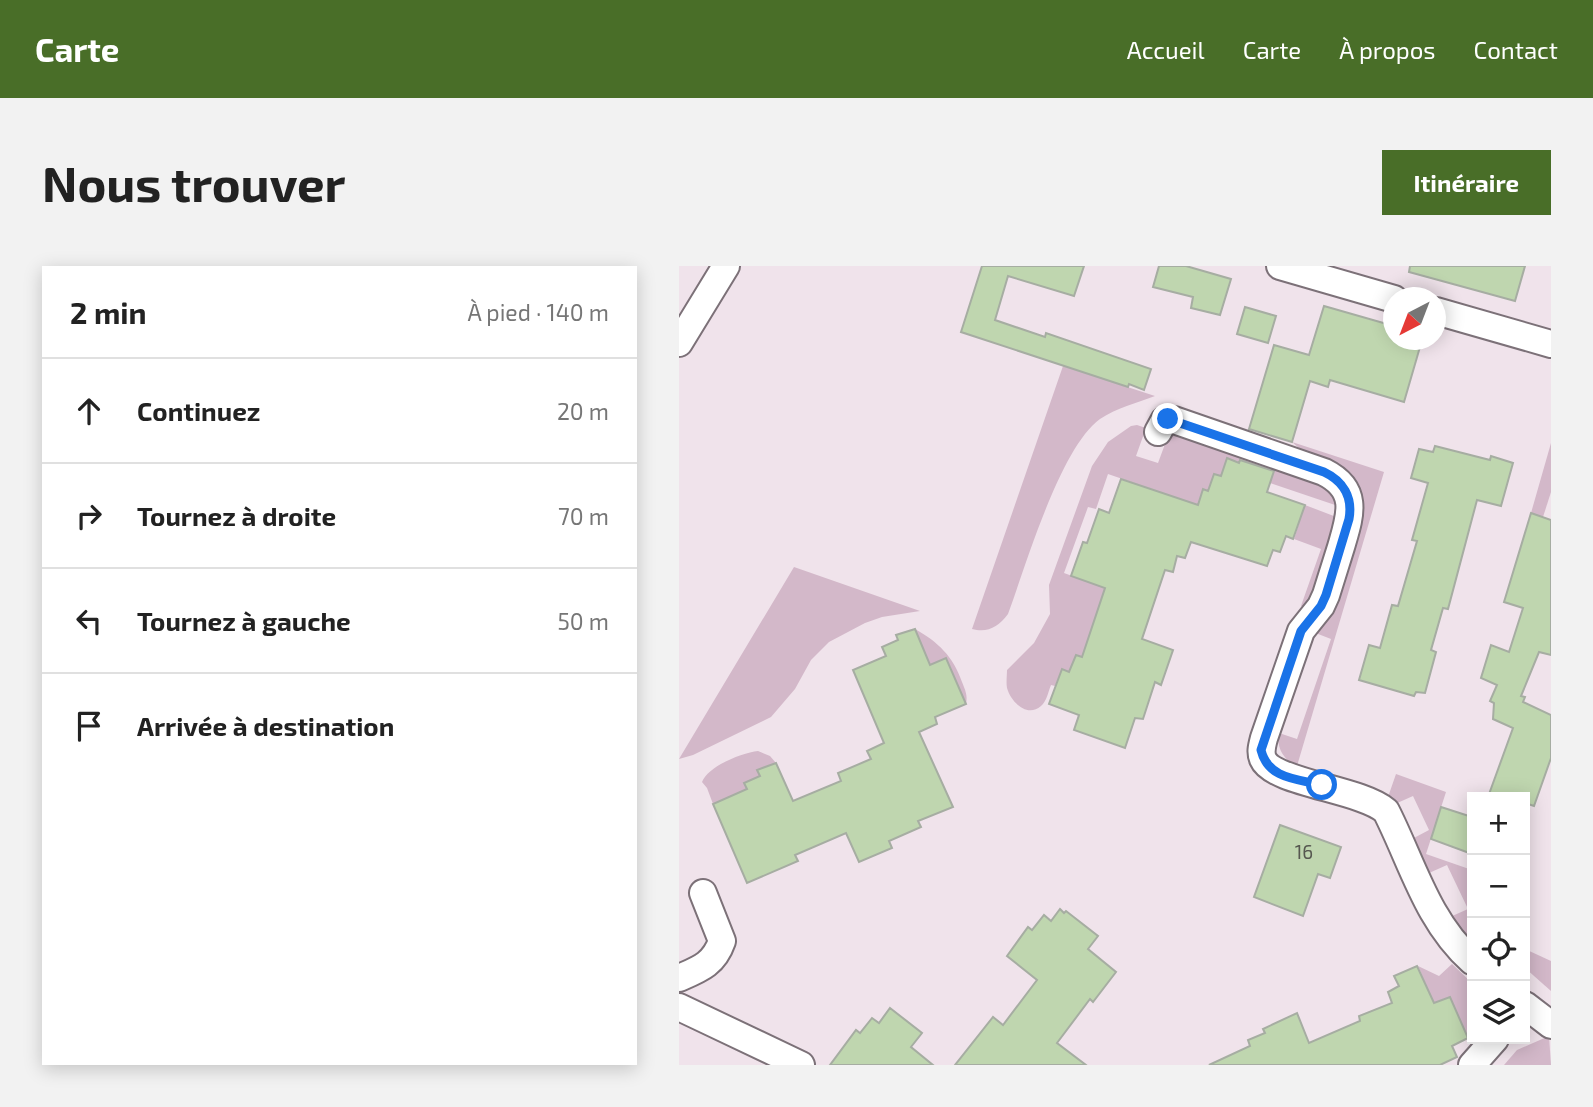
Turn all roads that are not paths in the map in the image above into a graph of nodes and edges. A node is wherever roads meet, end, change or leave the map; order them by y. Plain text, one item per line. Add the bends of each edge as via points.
1 (726, 266) edge
2 (1280, 266) edge
3 (1383, 296) edge
4 (1446, 314) edge
5 (679, 344) edge
6 (1551, 344) edge
7 (1157, 432) dead end
8 (703, 893) dead end
9 (1467, 956) edge
10 (679, 978) edge
11 (679, 1007) edge
12 (1530, 1008) edge
13 (1551, 1026) edge
14 (1491, 1044) edge
15 (801, 1065) edge
16 (1472, 1065) edge

1 - 5 street
2 - 3 street
4 - 6 street
7 - 9 street via 1164,421 1174,420 1324,472 1341,484 1349,501 1349,519 1326,595 1301,631 1263,738 1263,761 1283,775 1368,801 1386,811 1441,925
8 - 10 street via 722,942 709,965
11 - 15 street
12 - 13 street
14 - 16 street

